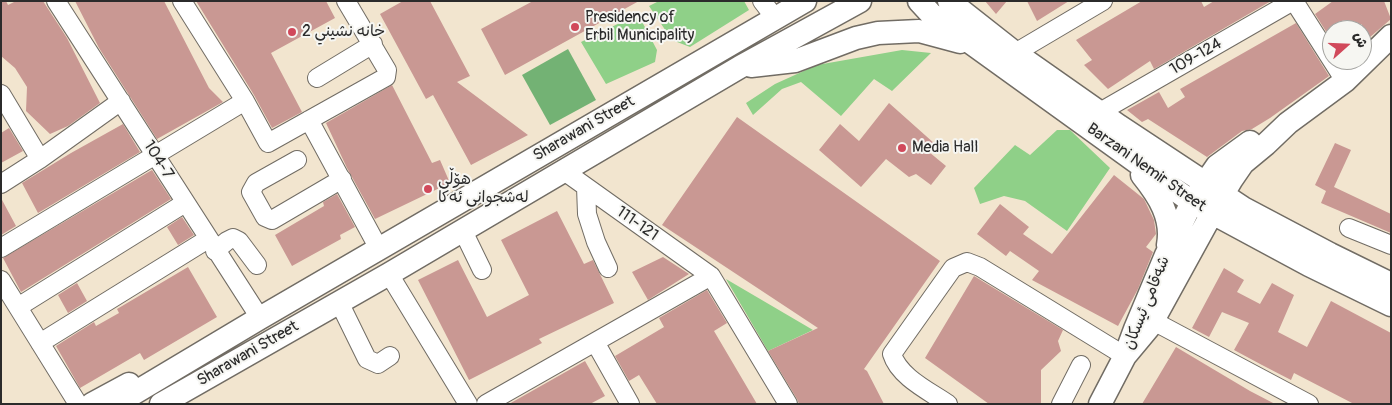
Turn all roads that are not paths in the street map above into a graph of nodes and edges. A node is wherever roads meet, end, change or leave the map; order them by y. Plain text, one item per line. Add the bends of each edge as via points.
1 (56, 1) edge
2 (182, 1) edge
3 (346, 1) edge
4 (860, 1) edge
5 (920, 1) edge
6 (949, 1) edge
7 (965, 1) edge
8 (1104, 1) edge
9 (1293, 1) edge
10 (786, 6) edge
11 (1391, 36) edge
12 (987, 42) junction
13 (373, 44) junction
14 (1015, 53) junction
15 (740, 67) junction
16 (317, 78) dead end
17 (1345, 81) junction
18 (1, 94) edge
19 (121, 101) junction
20 (245, 101) junction
21 (1100, 112) junction
22 (309, 120) junction
23 (1122, 152) junction
24 (156, 155) junction
25 (1243, 155) junction
26 (40, 159) junction
27 (297, 160) dead end
28 (1180, 166) junction
29 (564, 171) junction
30 (342, 179) junction
31 (1, 184) edge
32 (586, 187) junction
33 (1214, 199) junction
34 (1192, 202) junction
35 (185, 203) junction
36 (1280, 228) junction
37 (1350, 228) dead end
38 (463, 231) junction
39 (1256, 237) junction
40 (212, 245) junction
41 (1391, 245) edge
42 (1, 248) edge
43 (379, 249) junction
44 (1174, 262) junction
45 (257, 265) dead end
46 (608, 268) dead end
47 (482, 270) dead end
48 (389, 274) junction
49 (711, 276) junction
50 (1, 280) edge
51 (1391, 284) edge
52 (338, 302) junction
53 (1391, 305) edge
54 (18, 307) junction
55 (260, 318) junction
56 (1157, 323) dead end
57 (594, 342) junction
58 (40, 343) junction
59 (390, 356) dead end
60 (1126, 356) junction
61 (1082, 365) dead end
62 (78, 404) edge
63 (92, 404) edge
64 (116, 404) edge
65 (160, 404) edge
66 (186, 404) edge
67 (468, 404) edge
68 (486, 404) edge
69 (630, 404) edge
70 (788, 404) edge
71 (948, 404) edge
72 (1061, 404) edge
73 (1100, 404) edge
74 (1309, 404) edge

1 - 19 street, 104-7
2 - 20 street
3 - 13 street
4 - 15 main road, Sharawani Street
5 - 12 main road, Barzani Nemir Street via 931,14
6 - 12 main road, Barzani Nemir Street
7 - 12 main road
8 - 14 street
9 - 17 street
9 - 21 street, 109-124
10 - 43 main road, Sharawani Street
11 - 17 main road
12 - 14 main road, Barzani Nemir Street
12 - 15 main road via 919,31 878,33 795,61
12 - 23 main road, Barzani Nemir Street
13 - 16 street
13 - 22 street via 387,70 386,77
14 - 21 main road, Barzani Nemir Street
15 - 29 main road, Sharawani Street
17 - 25 main road
18 - 26 street
19 - 24 street, 104-7
19 - 26 street
20 - 22 street via 268,143
20 - 24 street
21 - 28 main road, Barzani Nemir Street
22 - 30 street
23 - 34 main road, Barzani Nemir Street
23 - 44 main road via 1160,198 1168,218
24 - 35 street, 104-7
24 - 42 street
25 - 28 main road via 1203,168
25 - 33 main road, شەقامی ئیسکان via 1243,163
25 - 36 main road via 1240,185 1243,193
26 - 31 street
27 - 30 street via 256,184 251,192 268,220
28 - 33 main road, Barzani Nemir Street
29 - 32 street, 111-121
29 - 38 main road, Sharawani Street
30 - 43 street
32 - 46 street via 587,214
32 - 49 street, 111-121
33 - 34 main road, Barzani Nemir Street
33 - 36 main road, Barzani Nemir Street via 1243,208
33 - 39 main road, Barzani Nemir Street
33 - 44 main road, شەقامی ئیسکان
34 - 44 main road, شەقامی ئیسکان
35 - 40 street, 104-7
35 - 54 street
36 - 51 main road, Barzani Nemir Street
37 - 41 street
38 - 47 street
38 - 48 main road, Sharawani Street
39 - 44 main road via 1217,232 1209,234
39 - 53 main road, Barzani Nemir Street
40 - 45 street via 233,238
40 - 55 street, 104-7
40 - 58 street
43 - 55 main road, Sharawani Street
44 - 60 main road, شەقامی ئیسکان via 1135,328
48 - 52 main road, Sharawani Street
48 - 67 street
49 - 57 street
49 - 70 street
50 - 54 street
52 - 59 street via 367,360 378,364
52 - 65 main road, Sharawani Street
52 - 66 main road, Sharawani Street via 254,363
54 - 58 street
55 - 63 main road, Sharawani Street
55 - 64 main road, Sharawani Street
56 - 74 street
57 - 68 street
57 - 69 street
58 - 62 street
60 - 71 street via 967,262 953,268 892,354 902,372
60 - 73 main road, شەقامی ئیسکان
61 - 72 street

